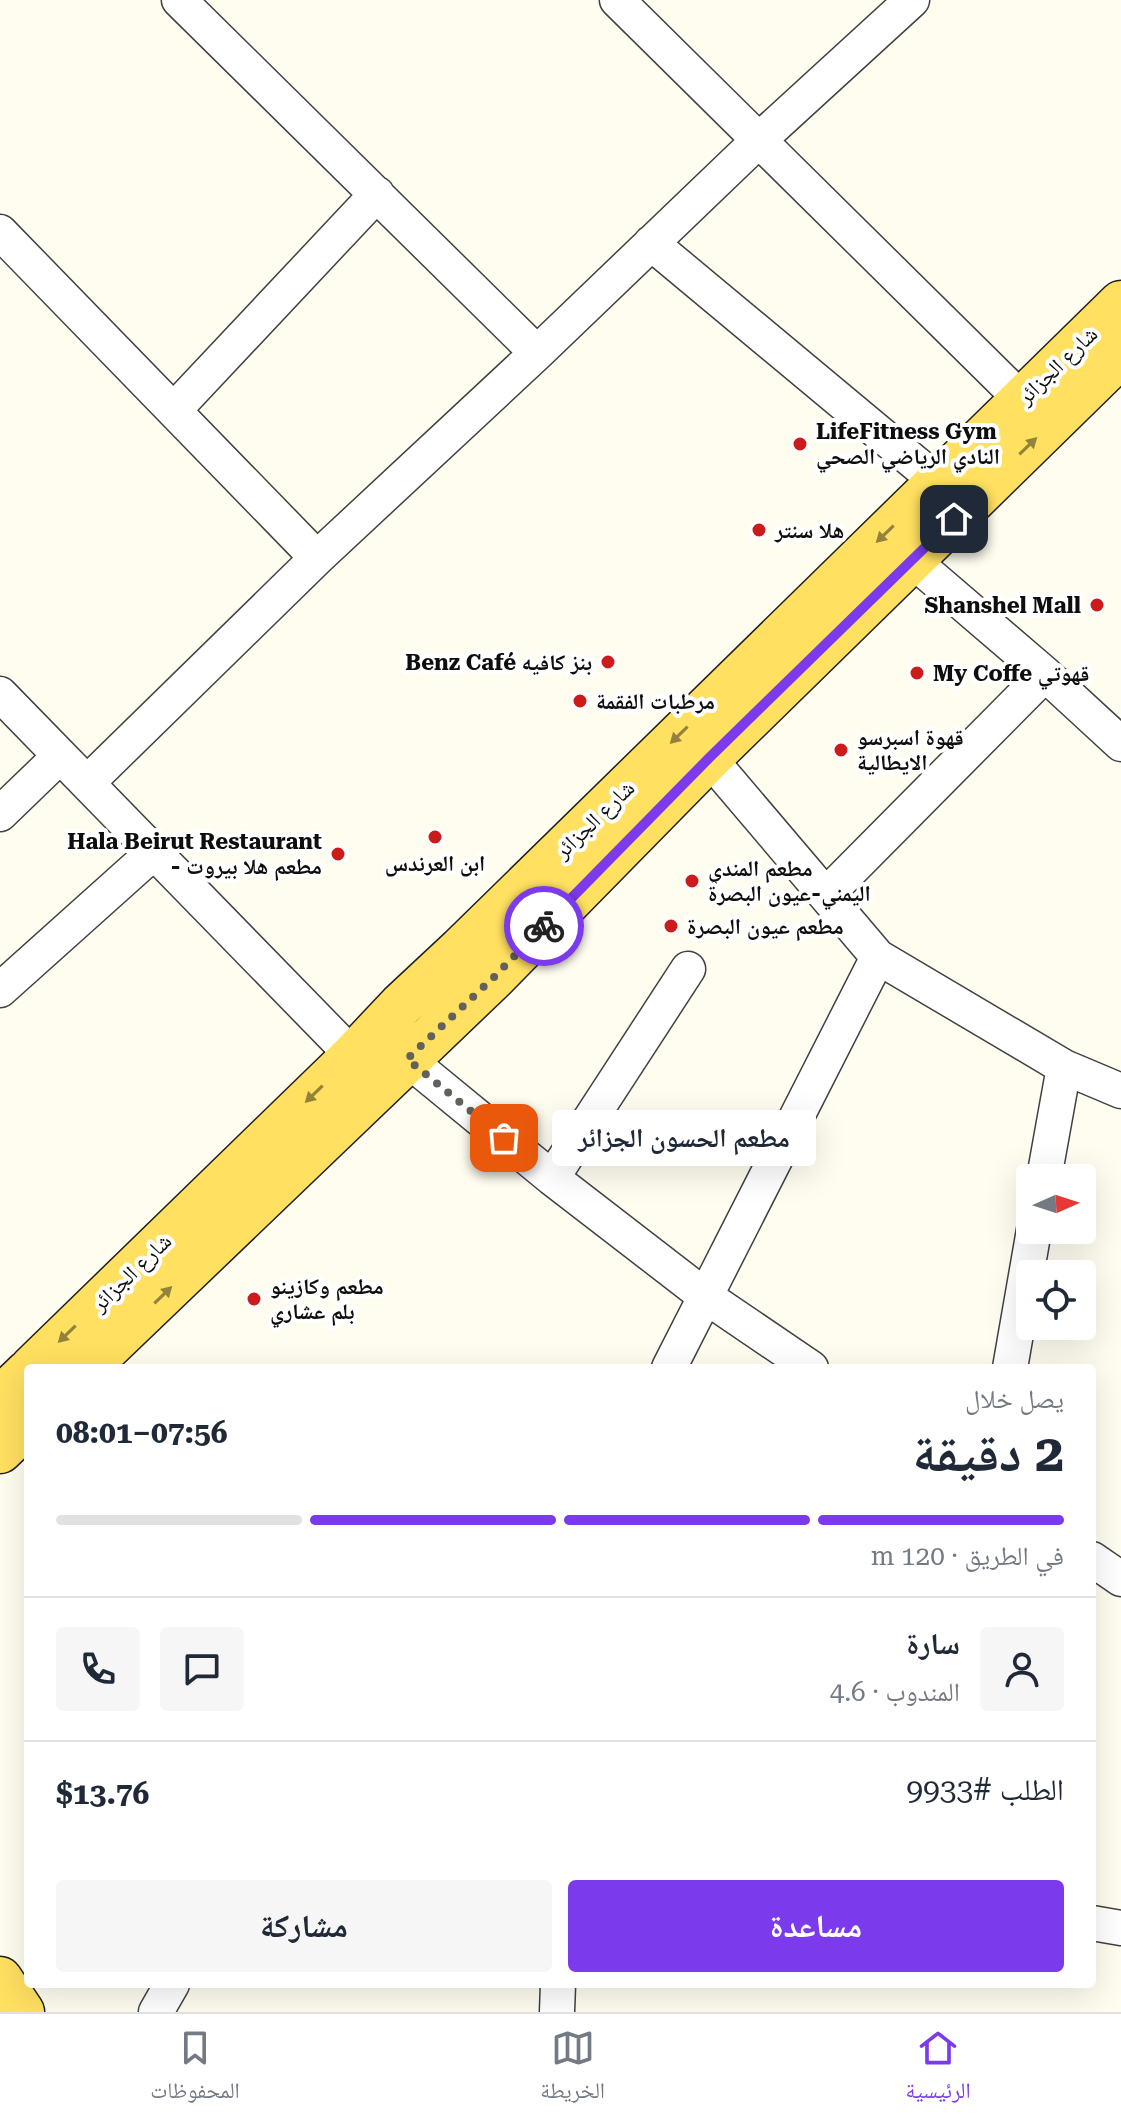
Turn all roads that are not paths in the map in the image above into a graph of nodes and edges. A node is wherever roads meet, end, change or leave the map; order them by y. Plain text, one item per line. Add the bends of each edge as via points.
1 (179, 0) edge
2 (617, 0) edge
3 (912, 0) edge
4 (759, 140) junction
5 (377, 194) junction
6 (0, 232) edge
7 (651, 243) junction
8 (1121, 303) edge
9 (537, 353) junction
10 (1121, 355) edge
11 (1021, 399) junction
12 (174, 410) junction
13 (938, 482) junction
14 (317, 558) junction
15 (912, 560) junction
16 (1045, 674) junction
17 (0, 694) edge
18 (1121, 744) edge
19 (60, 756) junction
20 (709, 758) junction
21 (87, 783) junction
22 (0, 814) edge
23 (154, 852) junction
24 (826, 895) junction
25 (461, 949) junction
26 (878, 957) junction
27 (688, 969) dead end
28 (493, 978) junction
29 (0, 990) edge
30 (401, 1005) junction
31 (420, 1047) junction
32 (353, 1056) junction
33 (1064, 1067) junction
34 (1121, 1091) edge
35 (1047, 1164) edge
36 (552, 1178) junction
37 (1032, 1244) edge
38 (705, 1296) junction
39 (36, 1364) edge
40 (90, 1364) edge
41 (671, 1364) edge
42 (805, 1364) edge
43 (1011, 1364) edge
44 (24, 1376) edge
45 (0, 1399) edge
46 (24, 1428) edge
47 (0, 1451) edge
48 (1096, 1562) edge
49 (1121, 1579) edge
50 (1096, 1924) edge
51 (1121, 1928) edge
52 (0, 1979) edge
53 (170, 1988) edge
54 (558, 1988) edge
55 (22, 2012) edge
56 (156, 2012) edge
57 (557, 2012) edge

1 - 5 street
2 - 4 street
3 - 4 street
4 - 7 street
4 - 11 street
5 - 9 street
5 - 12 street
6 - 12 street
7 - 9 street
7 - 13 street
8 - 11 main road, شارع الجزائر
9 - 14 street
15 -> 10 main road, شارع الجزائر
11 - 13 main road, شارع الجزائر
12 - 14 street
13 -> 25 main road, شارع الجزائر
14 - 21 street
15 - 16 street
15 - 20 main road, شارع الجزائر
16 - 18 street
16 - 24 street
17 - 19 street
19 - 21 street
19 - 22 street
20 - 24 street
20 - 28 main road, شارع الجزائر
21 - 23 street
23 - 29 street
23 - 32 street
24 - 26 street
25 - 28 main road via 474,967
25 - 30 main road, شارع الجزائر
26 - 33 street
26 - 38 street
27 - 36 street
28 - 31 main road, شارع الجزائر
30 - 31 main road via 422,1014 429,1024
30 - 32 main road, شارع الجزائر
31 - 36 street
40 -> 31 main road, شارع الجزائر
32 -> 39 main road, شارع الجزائر
33 - 34 street
33 - 35 street
36 - 38 street
37 - 43 street
38 - 41 street
38 - 42 street
44 - 45 main road, شارع الجزائر
46 - 47 main road
48 - 49 street
50 - 51 street
52 - 55 main road
53 - 56 street
54 - 57 street

